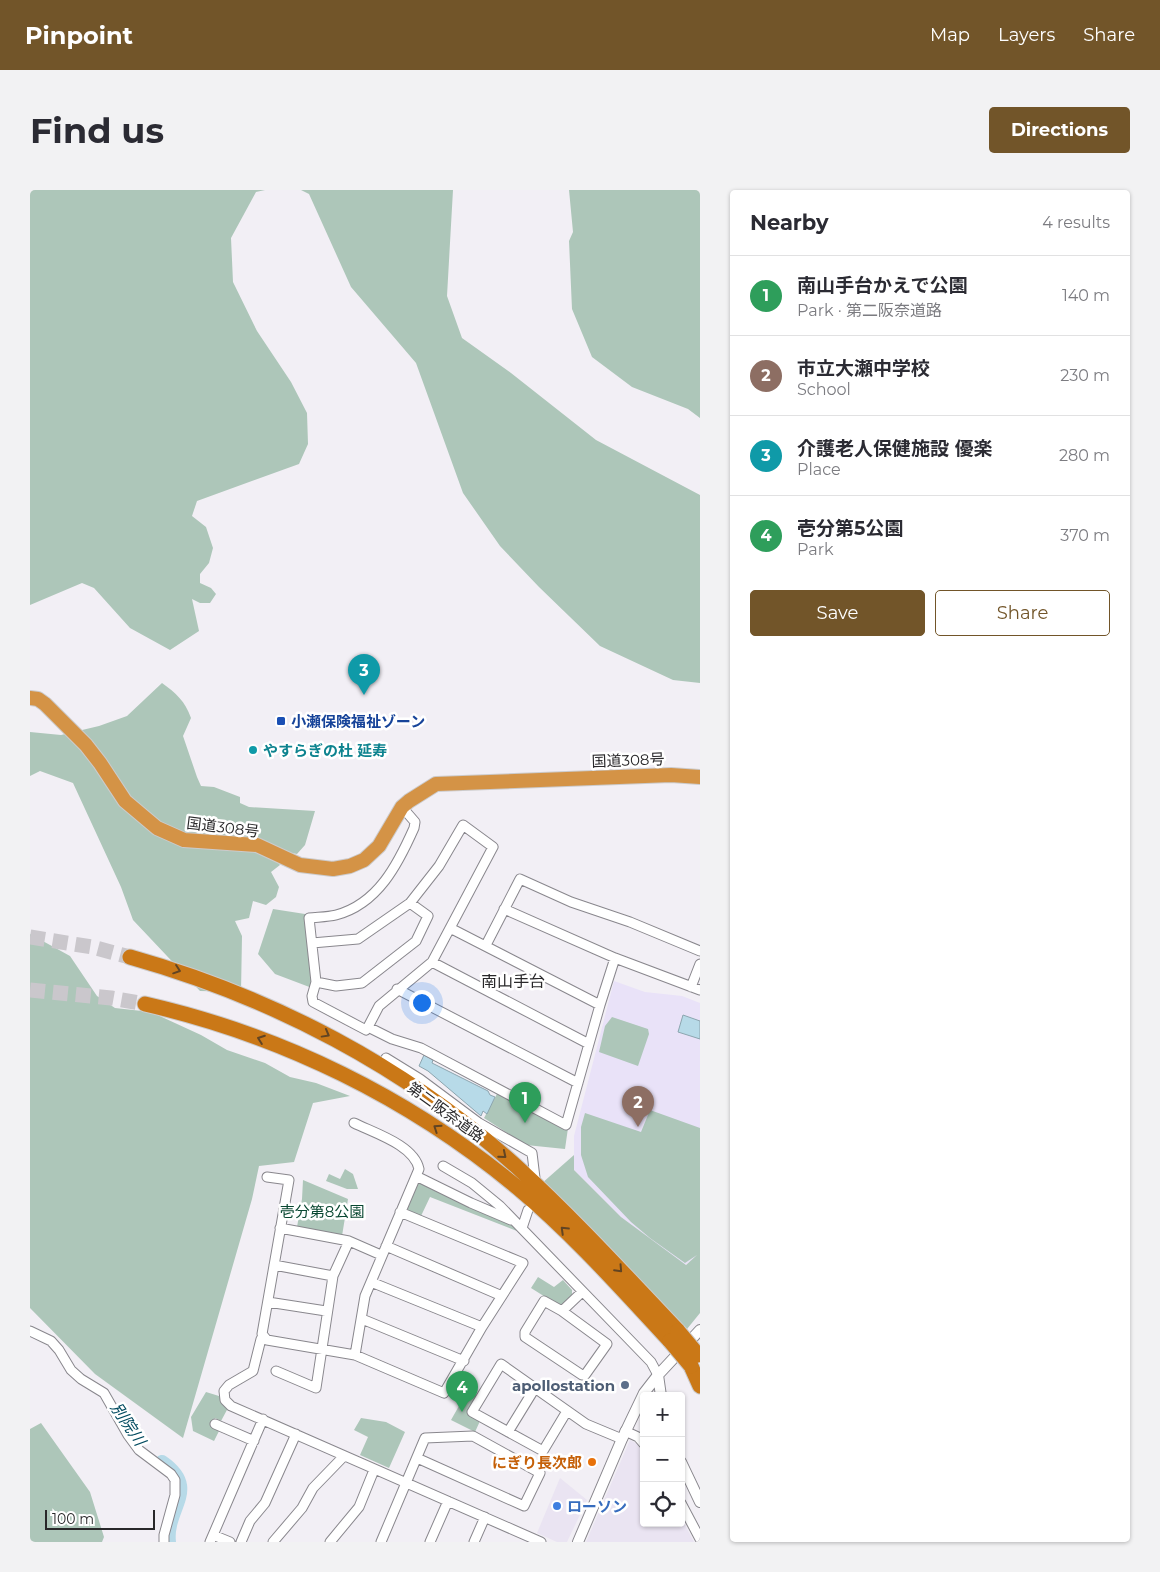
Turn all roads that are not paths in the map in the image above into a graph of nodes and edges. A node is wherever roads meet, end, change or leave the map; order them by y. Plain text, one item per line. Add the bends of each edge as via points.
1 (30, 698) edge
2 (700, 777) edge
3 (402, 807) junction
4 (410, 903) junction
5 (504, 908) junction
6 (450, 928) junction
7 (312, 943) junction
8 (486, 945) junction
9 (700, 951) edge
10 (130, 956) tunnel mouth
11 (615, 958) junction
12 (432, 962) junction
13 (700, 964) edge
14 (316, 982) junction
15 (696, 988) edge
16 (397, 989) junction
17 (145, 1004) tunnel mouth
18 (600, 1005) junction
19 (368, 1026) junction
20 (589, 1044) junction
21 (386, 1058) dead end
22 (578, 1083) junction
23 (354, 1123) dead end
24 (443, 1166) dead end
25 (416, 1176) junction
26 (267, 1177) dead end
27 (535, 1178) dead end
28 (528, 1210) dead end
29 (400, 1212) junction
30 (518, 1225) junction
31 (280, 1228) junction
32 (349, 1241) junction
33 (386, 1246) junction
34 (381, 1255) junction
35 (274, 1266) junction
36 (333, 1276) junction
37 (371, 1282) junction
38 (582, 1292) junction
39 (502, 1296) junction
40 (268, 1302) junction
41 (326, 1311) junction
42 (562, 1311) junction
43 (362, 1319) junction
44 (482, 1327) junction
45 (700, 1330) edge
46 (30, 1331) edge
47 (674, 1336) junction
48 (264, 1337) junction
49 (322, 1349) junction
50 (355, 1355) junction
51 (464, 1361) junction
52 (697, 1364) edge
53 (276, 1371) dead end
54 (658, 1375) junction
55 (700, 1386) edge
56 (535, 1388) junction
57 (660, 1392) edge
58 (568, 1411) junction
59 (640, 1416) edge
60 (263, 1419) junction
61 (630, 1421) junction
62 (215, 1424) dead end
63 (508, 1432) junction
64 (296, 1434) junction
65 (623, 1435) junction
66 (640, 1439) edge
67 (254, 1440) junction
68 (344, 1456) junction
69 (416, 1458) junction
70 (374, 1470) junction
71 (685, 1470) edge
72 (407, 1483) junction
73 (448, 1501) junction
74 (700, 1502) edge
75 (685, 1511) edge
76 (485, 1518) junction
77 (212, 1538) edge
78 (700, 1539) edge
79 (164, 1542) edge
80 (230, 1542) edge
81 (240, 1542) edge
82 (273, 1542) edge
83 (330, 1542) edge
84 (381, 1542) edge
85 (430, 1542) edge
86 (474, 1542) edge
87 (541, 1542) edge
88 (578, 1542) edge

1 - 3 highway, 国道308号 via 45,704 86,745 132,808 157,828 184,840 250,844 300,865 342,868 358,863 379,846
2 - 3 highway, 国道308号 via 671,775 436,784
3 - 7 street via 415,822 414,828 385,882 365,901 350,909 336,915 309,918
4 - 6 street via 439,866 464,824 493,847
4 - 7 street via 358,939
4 - 14 street via 428,916 416,941 362,983 336,986
5 - 8 street
5 - 9 street via 520,879
5 - 11 street
6 - 8 street
6 - 12 street
7 - 14 street
8 - 18 street
10 -> 47 highway, 第二阪奈道路 via 220,985 314,1028 364,1055 429,1098 516,1166 573,1220
11 - 15 street
11 - 18 street
12 - 16 street
12 - 20 street
13 - 15 street
14 - 19 street via 313,1002 366,1030
16 - 19 street via 379,1006
16 - 22 street
47 -> 17 highway, 第二阪奈道路 via 518,1188 434,1126 381,1094 291,1050 226,1026
18 - 20 street
19 - 22 street via 392,1039 421,1048 566,1125
20 - 22 street
21 - 27 street via 479,1123 532,1153
23 - 25 street via 412,1154 417,1161
24 - 30 street via 472,1183
25 - 29 street
25 - 30 street
26 - 31 street via 289,1180
28 - 30 street
29 - 33 street
29 - 39 street via 522,1263
30 - 38 street
31 - 32 street
31 - 35 street
32 - 34 street
32 - 36 street
33 - 34 street
33 - 39 street
34 - 37 street
35 - 36 street
35 - 40 street
36 - 41 street
37 - 43 street via 364,1296
37 - 44 street
38 - 42 street
38 - 54 street via 651,1362
39 - 44 street
40 - 41 street
40 - 48 street
41 - 49 street
42 - 42 street via 607,1344 585,1375 526,1337 525,1332 544,1300
43 - 50 street
43 - 51 street
44 - 51 street
45 - 54 street
46 - 79 street via 52,1341 71,1370 104,1393 139,1450 175,1480 175,1495
47 - 52 highway, 第二阪奈道路, bridge
48 - 49 street
48 - 60 street via 253,1371 229,1385 224,1392 225,1400 231,1406
49 - 50 street
49 - 53 street via 316,1388
50 - 51 street via 444,1393
52 - 55 highway, 第二阪奈道路
54 - 57 street
54 - 61 street via 644,1393
56 - 58 street
56 - 63 street
56 - 63 street via 501,1364 472,1412
58 - 63 street via 543,1451
58 - 65 street via 586,1424
59 - 61 street
60 - 64 street
60 - 67 street
61 - 65 street
62 - 67 street
64 - 68 street
64 - 81 street via 265,1503 250,1521
65 - 66 street
65 - 88 street
67 - 77 street
68 - 70 street
68 - 82 street via 313,1488 302,1508
69 - 69 street via 524,1506 540,1473 473,1436 425,1438
69 - 72 street
70 - 72 street
70 - 83 street via 360,1507
71 - 74 street
72 - 73 street
72 - 84 street
73 - 76 street
73 - 85 street
75 - 78 street
76 - 86 street
76 - 87 street
77 - 80 street

